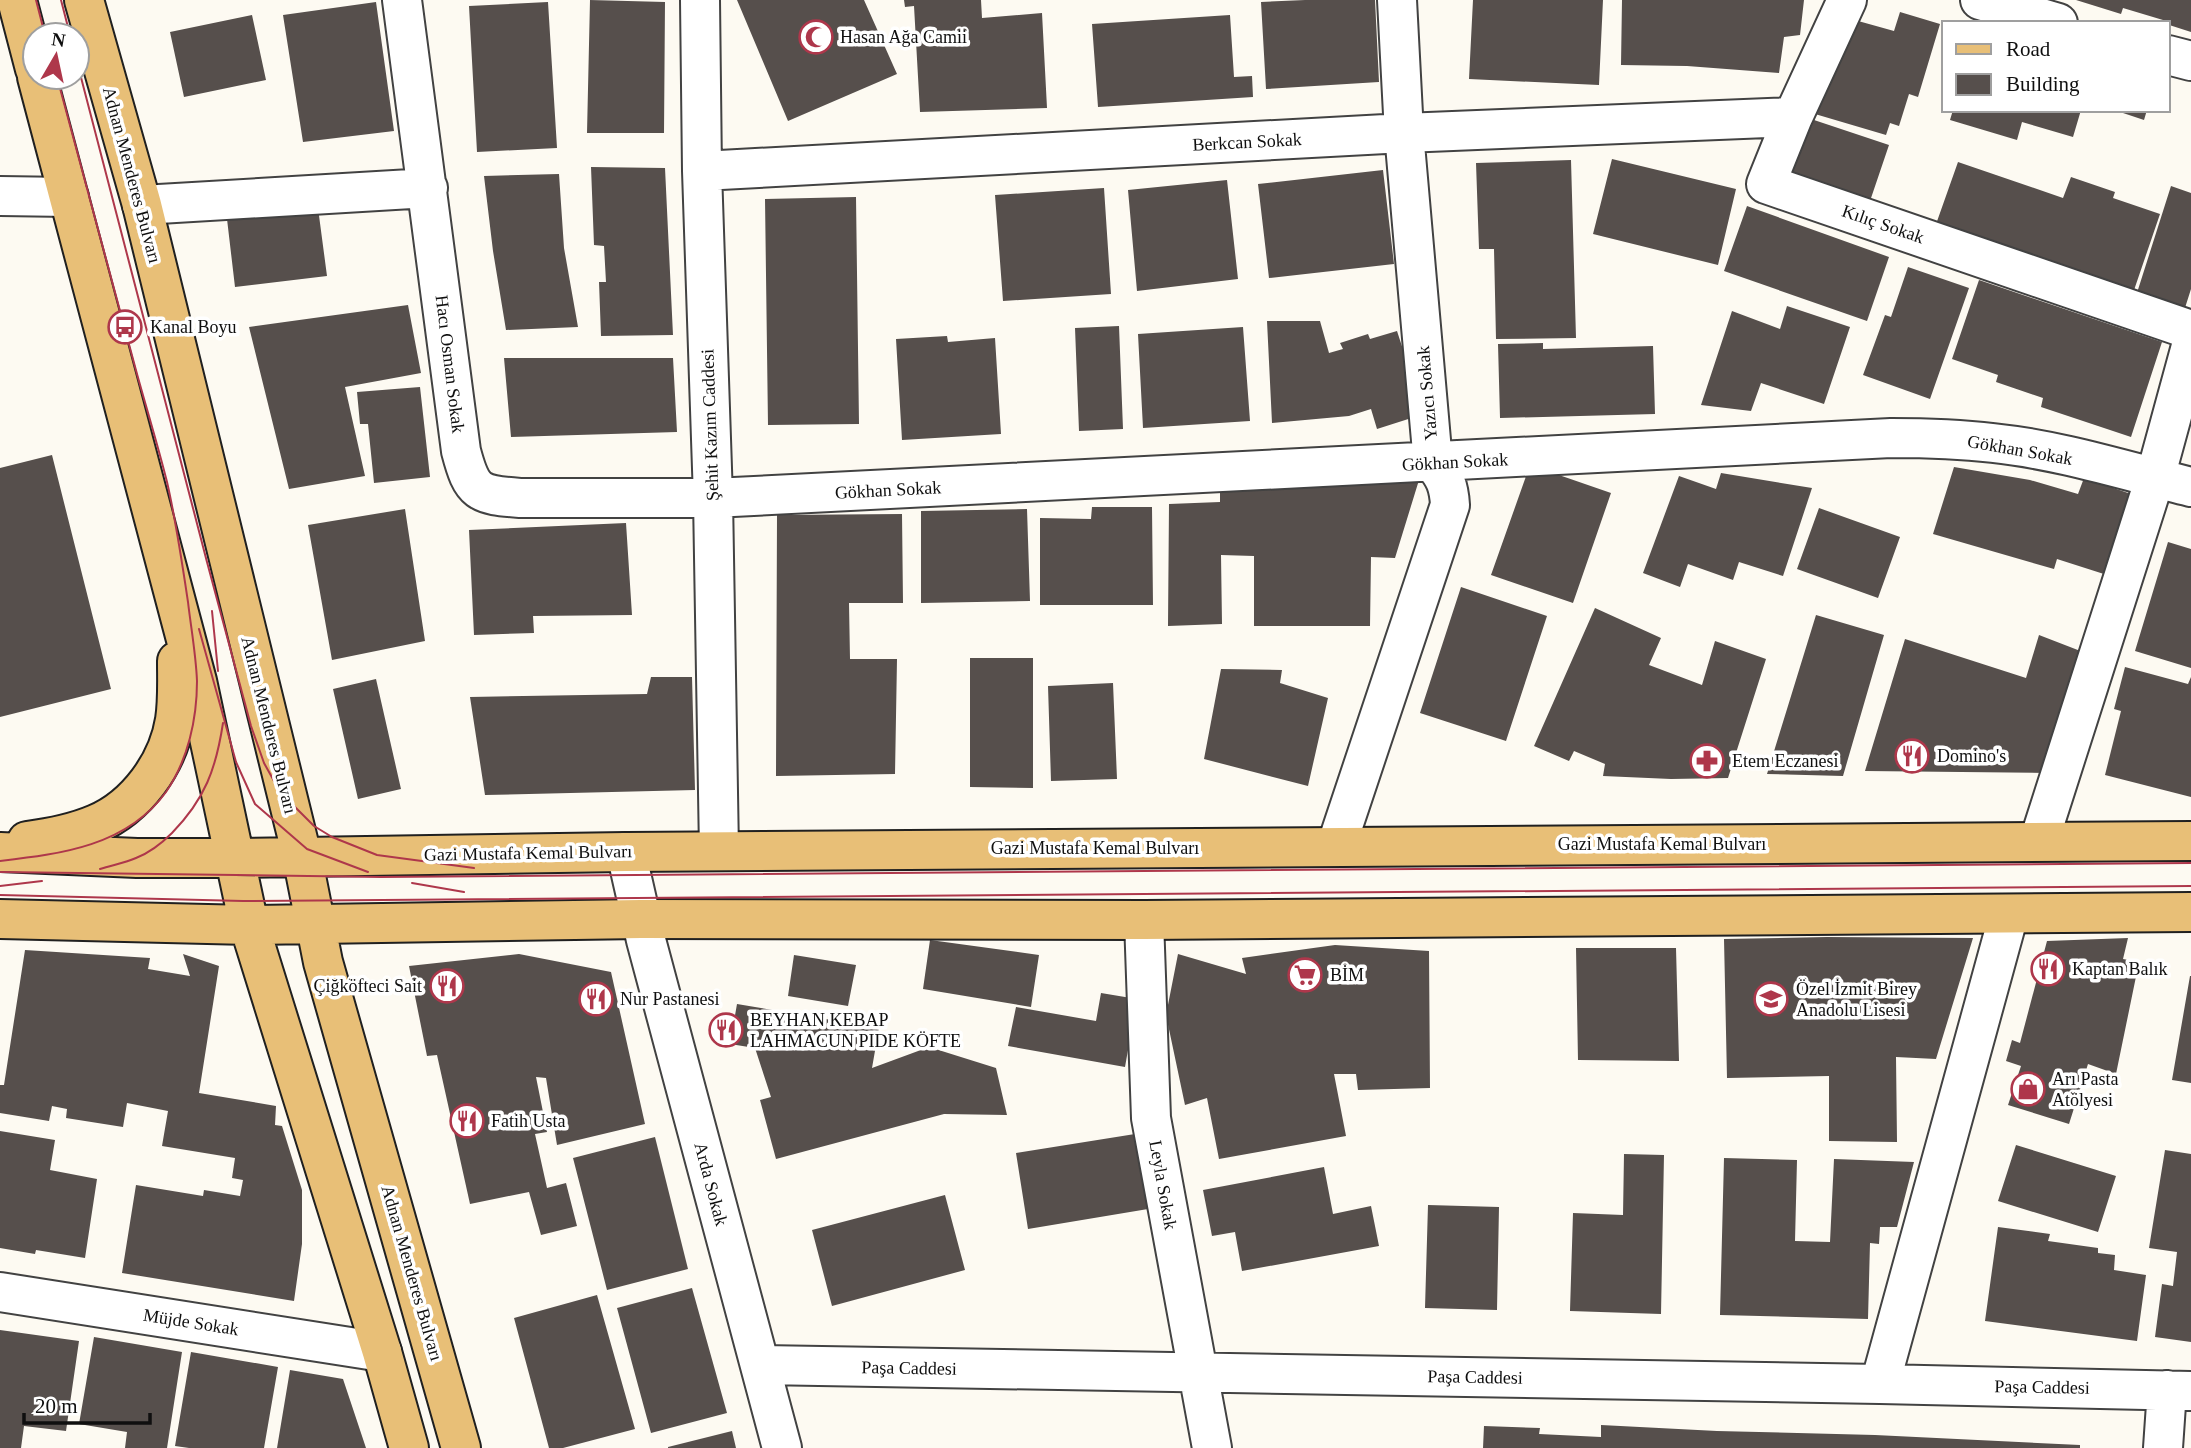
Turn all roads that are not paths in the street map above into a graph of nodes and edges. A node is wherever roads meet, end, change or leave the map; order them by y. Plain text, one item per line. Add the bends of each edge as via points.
1 (17, 0) edge
2 (84, 0) edge
3 (402, 0) edge
4 (700, 0) edge
5 (1397, 0) edge
6 (1847, 0) edge
7 (1980, 0) edge
8 (22, 21) edge
9 (2051, 21) edge
10 (2170, 56) edge
11 (2191, 61) edge
12 (41, 91) edge
13 (1793, 117) junction
14 (1404, 133) junction
15 (702, 171) junction
16 (428, 188) junction
17 (0, 196) edge
18 (69, 197) junction
19 (142, 205) junction
20 (2191, 330) edge
21 (2191, 346) edge
22 (1433, 463) junction
23 (2173, 483) edge
24 (713, 498) junction
25 (168, 572) junction
26 (2039, 841) junction
27 (2191, 841) edge
28 (0, 843) edge
29 (1336, 847) junction
30 (719, 851) junction
31 (0, 852) edge
32 (626, 852) junction
33 (302, 856) junction
34 (234, 858) junction
35 (2191, 912) edge
36 (2009, 914) junction
37 (0, 919) edge
38 (641, 919) junction
39 (1143, 920) junction
40 (249, 925) junction
41 (314, 925) junction
42 (0, 1292) edge
43 (382, 1352) junction
44 (760, 1365) junction
45 (1197, 1373) junction
46 (1880, 1384) junction
47 (2179, 1391) edge
48 (409, 1448) edge
49 (461, 1448) edge
50 (782, 1448) edge
51 (1212, 1448) edge
52 (2163, 1448) edge

1 - 8 main road
2 - 19 main road, Adnan Menderes Bulvarı
3 - 16 street, Hacı Osman Sokak
4 - 15 street, Şehit Kazım Caddesi
5 - 14 street, Yazıcı Sokak
6 - 13 street, Kılıç Sokak
7 - 9 street
10 - 11 street
12 - 18 main road
13 - 14 street, Berkcan Sokak
13 - 20 street, Kılıç Sokak via 1766,184
14 - 15 street, Berkcan Sokak
14 - 22 street, Yazıcı Sokak
15 - 24 street, Şehit Kazım Caddesi
16 - 19 street
16 - 24 street, Hacı Osman Sokak via 461,451 467,476 477,489 520,498
17 - 18 street
18 - 25 main road
19 - 33 main road, Adnan Menderes Bulvarı
21 - 23 street
22 - 23 street, Gökhan Sokak via 1943,438 2045,452
22 - 24 street, Gökhan Sokak
22 - 29 street, Yazıcı Sokak via 1449,487 1450,505
23 - 26 street
24 - 30 street, Şehit Kazım Caddesi
25 - 28 main road via 176,639 176,703 171,735 156,772 135,796 96,824 42,839
25 - 34 main road via 197,681
26 - 27 main road, Gazi Mustafa Kemal Bulvarı
26 - 29 main road, Gazi Mustafa Kemal Bulvarı
29 - 30 main road, Gazi Mustafa Kemal Bulvarı
30 - 32 main road, Gazi Mustafa Kemal Bulvarı
31 - 34 main road, Gazi Mustafa Kemal Bulvarı
32 - 33 main road, Gazi Mustafa Kemal Bulvarı
32 - 38 street, Arda Sokak
33 - 34 main road, Gazi Mustafa Kemal Bulvarı
33 - 41 main road, Adnan Menderes Bulvarı
34 - 40 main road
35 - 36 main road
36 - 39 main road
36 - 46 street
37 - 40 main road
38 - 39 main road
38 - 41 main road
38 - 44 street, Arda Sokak
39 - 45 street, Leyla Sokak via 1151,1118
40 - 41 main road
40 - 43 main road
41 - 49 main road, Adnan Menderes Bulvarı
42 - 43 street, Müjde Sokak
43 - 48 main road
44 - 45 street, Paşa Caddesi
44 - 50 street, Arda Sokak
45 - 46 street, Paşa Caddesi
45 - 51 street, Leyla Sokak
46 - 47 street, Paşa Caddesi
47 - 52 street

